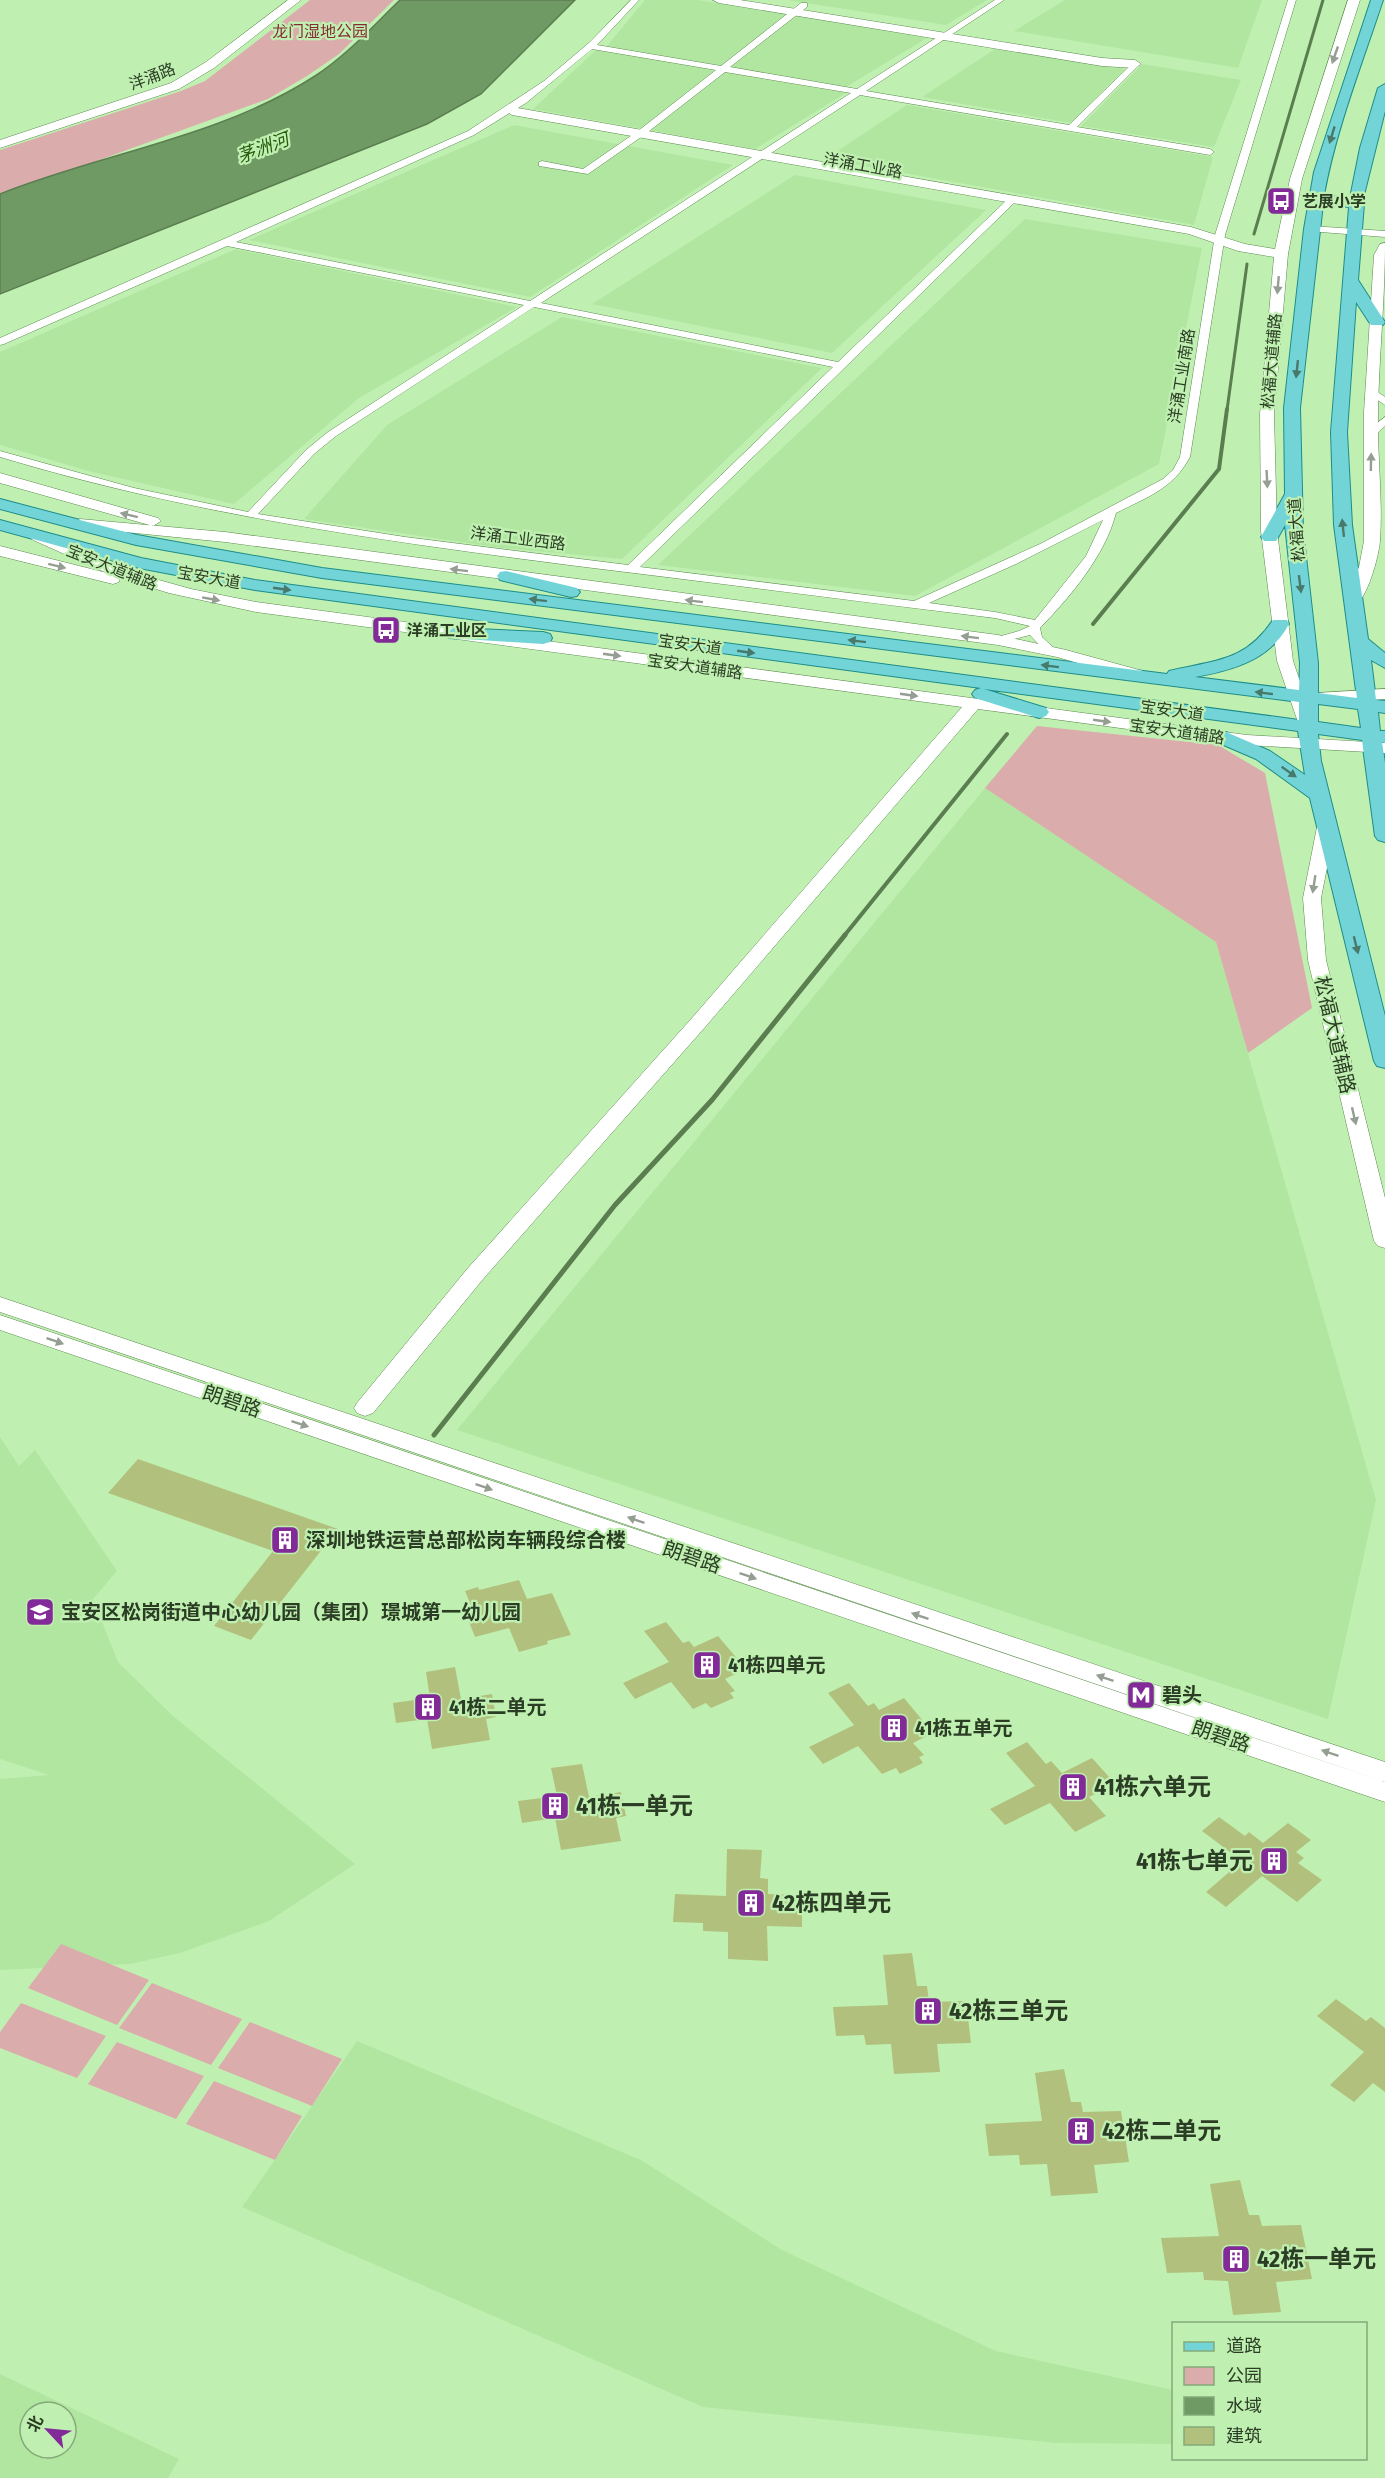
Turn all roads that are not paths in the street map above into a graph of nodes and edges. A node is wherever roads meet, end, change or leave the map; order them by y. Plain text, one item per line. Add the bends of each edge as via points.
1 (284, 0) edge
2 (295, 0) edge
3 (635, 0) edge
4 (719, 0) edge
5 (772, 0) edge
6 (1000, 0) edge
7 (1293, 0) edge
8 (1354, 0) edge
9 (1377, 0) edge
10 (800, 9) junction
11 (950, 33) junction
12 (590, 46) junction
13 (1135, 64) joint
14 (724, 69) junction
15 (1385, 88) edge
16 (859, 92) junction
17 (507, 114) junction
18 (1072, 127) junction
19 (637, 137) junction
20 (0, 138) edge
21 (0, 144) edge
22 (1385, 147) edge
23 (1210, 152) dead end
24 (757, 158) junction
25 (542, 164) dead end
26 (1360, 180) junction
27 (1316, 200) junction
28 (1009, 203) junction
29 (1357, 203) junction
30 (1312, 224) junction
31 (1385, 224) edge
32 (1354, 227) junction
33 (1385, 234) edge
34 (1219, 241) junction
35 (228, 243) junction
36 (1385, 247) edge
37 (1281, 254) junction
38 (1350, 280) junction
39 (534, 303) junction
40 (1377, 322) junction
41 (0, 342) edge
42 (841, 366) junction
43 (1373, 392) junction
44 (1385, 402) edge
45 (1385, 420) edge
46 (1371, 433) junction
47 (0, 454) edge
48 (0, 478) edge
49 (1293, 494) junction
50 (1, 505) edge
51 (1111, 511) junction
52 (251, 515) junction
53 (59, 521) junction
54 (9, 527) edge
55 (1270, 537) junction
56 (248, 540) junction
57 (0, 552) edge
58 (631, 569) junction
59 (506, 576) junction
60 (182, 593) junction
61 (1353, 601) junction
62 (915, 605) junction
63 (693, 620) junction
64 (1280, 624) junction
65 (1036, 626) junction
66 (456, 634) junction
67 (998, 640) junction
68 (1359, 641) junction
69 (686, 644) junction
70 (1050, 650) junction
71 (1385, 662) edge
72 (920, 675) junction
73 (1150, 679) junction
74 (1385, 694) edge
75 (1303, 698) junction
76 (1373, 702) edge
77 (973, 704) junction
78 (1039, 712) junction
79 (1219, 736) junction
80 (1309, 736) junction
81 (1380, 741) edge
82 (1318, 794) junction
83 (1326, 827) junction
84 (1385, 836) edge
85 (1385, 1060) edge
86 (1385, 1241) edge
87 (0, 1304) edge
88 (0, 1322) edge
89 (365, 1408) dead end
90 (1385, 1772) edge
91 (1385, 1792) edge

1 - 20 main road, 洋涌路 via 167,83
2 - 21 main road, 洋涌路 via 210,66 175,86
3 - 12 street
4 - 10 main road
5 - 10 main road
6 - 11 street
7 - 34 street, 洋涌工业南路
8 -> 37 main road, 松福大道辅路 via 1301,158
9 -> 27 main road, 松福大道 via 1332,132
10 - 11 main road
10 - 14 street
11 - 13 main road via 1102,62
11 - 16 street
12 - 14 street
12 - 17 street
13 - 18 street
14 - 16 street
14 - 19 street
15 - 26 main road
16 - 18 street
16 - 24 street
17 - 19 main road, 洋涌工业路
17 - 35 street via 444,147
18 - 23 street
19 - 24 main road, 洋涌工业路
19 - 25 street via 585,172
22 - 26 main road
24 - 28 main road, 洋涌工业路
24 - 39 street
26 - 29 main road
27 - 29 main road
27 - 30 main road, 松福大道
28 - 34 main road, 洋涌工业路 via 1178,237
28 - 42 street
29 - 32 main road
30 - 32 street
30 -> 49 main road, 松福大道 via 1293,408
31 - 32 street
32 - 33 street
32 - 38 main road
34 - 37 main road, 洋涌工业路
34 - 51 street, 洋涌工业南路 via 1183,462 1167,481
35 - 39 street
35 - 41 street
36 - 40 main road via 1381,255
37 -> 55 main road, 松福大道辅路 via 1267,414
38 - 40 main road
61 -> 38 main road via 1343,525 1340,454
39 - 42 street
39 - 52 street via 324,440
40 - 43 main road
42 - 58 street
43 - 44 street
43 - 46 main road
45 - 46 street
61 -> 46 main road via 1367,567 1372,541
47 - 52 street, 洋涌工业西路 via 102,484
56 -> 48 main road via 126,514
49 - 55 main road
49 -> 75 main road, 松福大道 via 1310,663
50 - 53 main road, 宝安大道
51 - 62 street, 洋涌工业南路 via 1017,561
51 - 65 street via 1099,546
52 - 58 street, 洋涌工业西路 via 405,540
53 - 56 main road, 宝安大道辅路
63 -> 53 main road, 宝安大道 via 290,568
54 - 60 main road, 宝安大道辅路 via 125,575
54 -> 69 main road, 宝安大道 via 139,563 226,580
55 - 64 main road, 松福大道辅路
59 -> 56 main road, 宝安大道辅路
57 -> 60 main road
58 - 62 street, 洋涌工业西路
59 - 63 main road
67 -> 59 main road, 宝安大道辅路
60 -> 66 main road, 宝安大道辅路
61 - 68 main road
62 - 65 street, 洋涌工业西路 via 995,615
73 -> 63 main road, 宝安大道
64 - 73 main road via 1265,644 1246,657 1204,670
64 - 75 main road, 松福大道辅路 via 1285,661
65 - 67 street via 1023,634
65 - 70 street via 1036,638
66 - 69 main road
66 -> 77 main road, 宝安大道辅路
67 - 70 main road, 宝安大道辅路
68 - 71 main road
68 - 76 main road
69 -> 72 main road, 宝安大道
70 - 73 main road, 宝安大道辅路
72 - 78 main road
72 - 80 main road, 宝安大道
75 -> 73 main road, 宝安大道
74 - 76 main road
75 - 76 main road, 宝安大道
75 - 80 main road, 松福大道
76 - 81 main road
77 - 78 main road, 宝安大道辅路
77 - 89 main road via 699,1023 476,1273
78 -> 79 main road, 宝安大道辅路
79 - 80 main road, 宝安大道辅路
79 -> 82 main road via 1263,755
80 - 81 main road, 宝安大道
80 - 82 main road, 松福大道
81 - 84 main road
82 - 83 main road, 松福大道
83 -> 85 main road, 松福大道
83 -> 86 main road, 松福大道辅路 via 1312,898 1317,960
90 -> 87 main road, 朗碧路
88 -> 91 main road, 朗碧路

